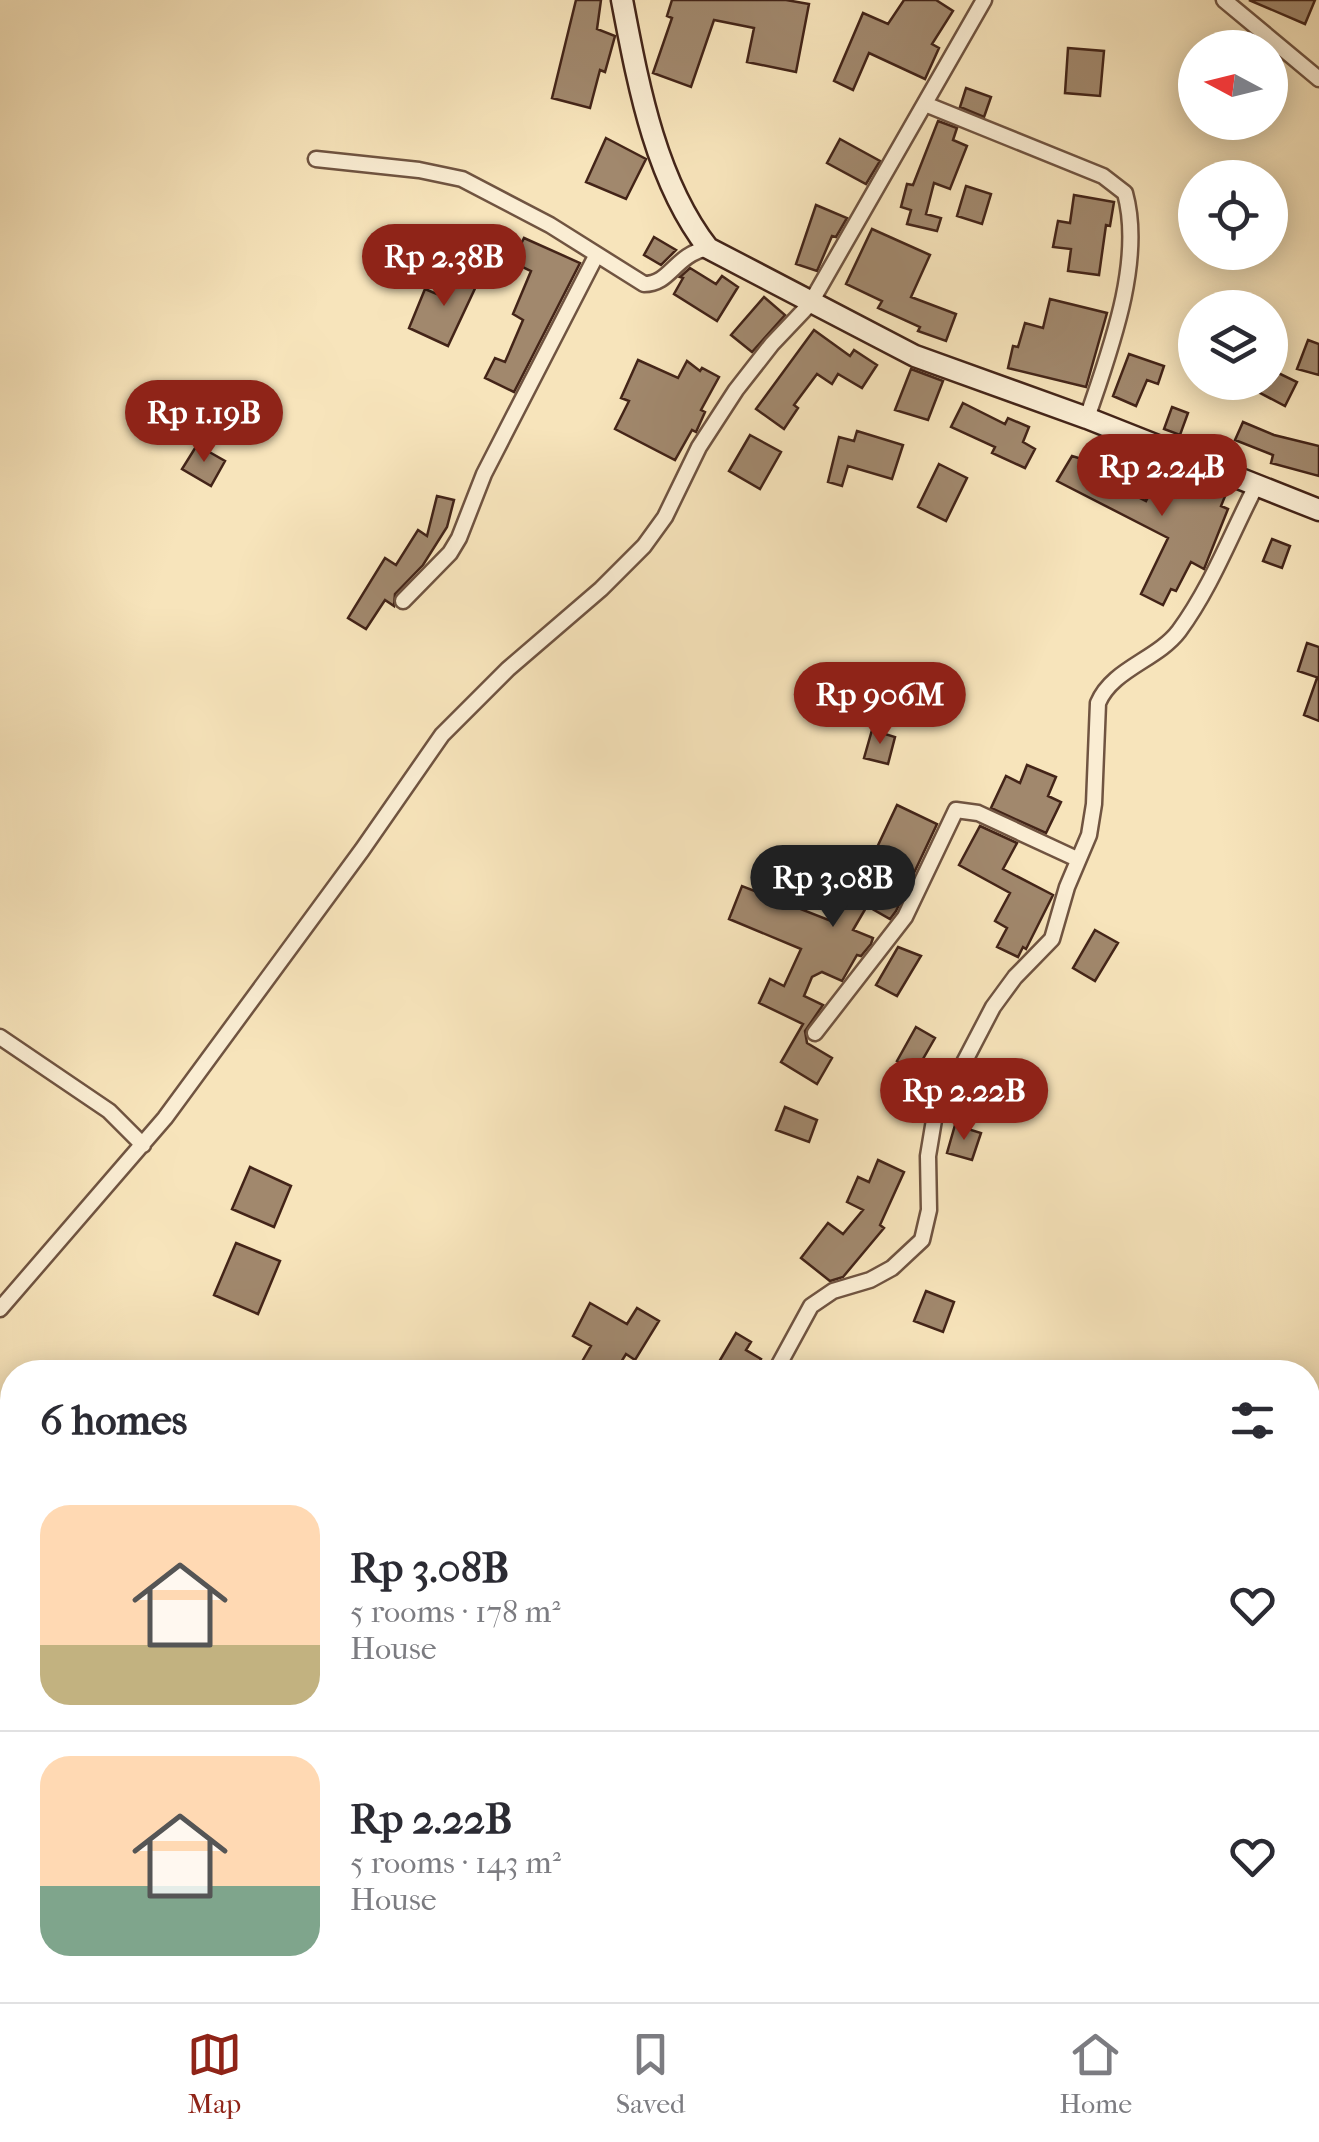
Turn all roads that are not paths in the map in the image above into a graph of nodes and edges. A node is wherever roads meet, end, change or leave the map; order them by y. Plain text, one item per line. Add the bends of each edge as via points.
1 (622, 0) edge
2 (984, 0) edge
3 (1224, 0) edge
4 (1319, 80) edge
5 (925, 104) junction
6 (316, 159) dead end
7 (708, 248) junction
8 (596, 256) junction
9 (810, 304) junction
10 (1086, 418) junction
11 (1257, 484) junction
12 (1319, 510) edge
13 (404, 601) dead end
14 (1077, 859) junction
15 (815, 1034) dead end
16 (0, 1037) edge
17 (143, 1145) junction
18 (0, 1309) edge
19 (782, 1360) edge

1 - 7 street via 659,152
2 - 5 street
3 - 4 street
5 - 9 street
5 - 10 street via 1103,176 1125,193 1126,276
6 - 8 street via 462,179
7 - 8 street via 688,254 653,284 633,280
7 - 9 street
8 - 13 street via 459,538
9 - 10 street via 915,356
9 - 17 street via 736,390 644,546 442,735
10 - 11 street
11 - 12 street
11 - 14 street via 1214,576 1180,629 1103,691 1093,820
14 - 15 street via 978,813 956,810 904,916
14 - 19 street via 1052,939 993,1008 934,1120 922,1240 892,1268 811,1306
16 - 17 street via 110,1112
17 - 18 street

